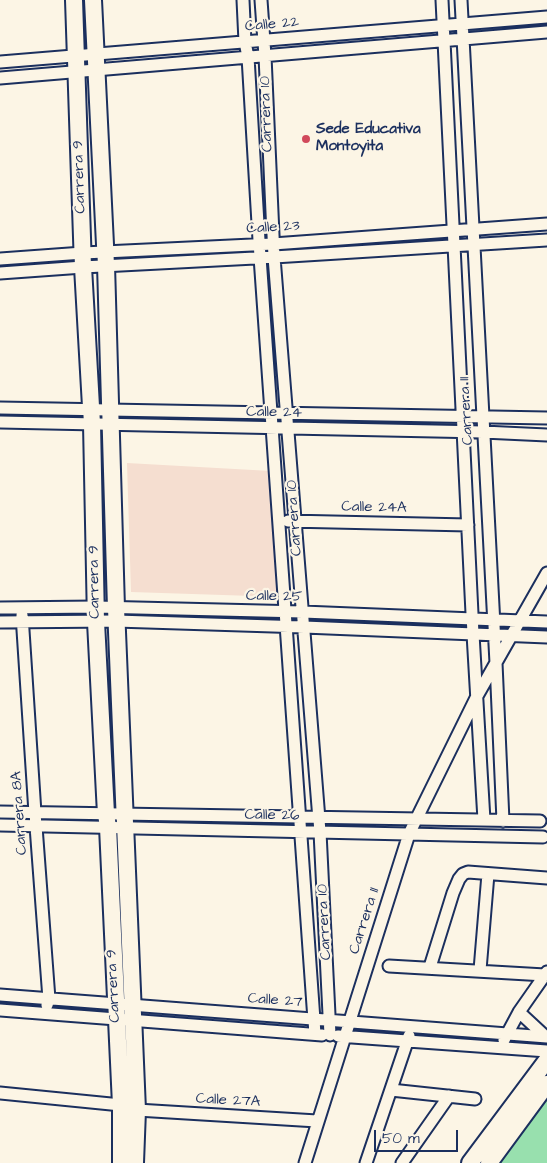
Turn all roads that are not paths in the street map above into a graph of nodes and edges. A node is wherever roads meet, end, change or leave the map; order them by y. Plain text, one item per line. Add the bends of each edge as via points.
1 (74, 0) edge
2 (93, 0) edge
3 (243, 0) edge
4 (261, 0) edge
5 (442, 0) edge
6 (461, 0) edge
7 (547, 17) edge
8 (463, 24) junction
9 (444, 25) junction
10 (547, 32) edge
11 (463, 39) junction
12 (263, 40) junction
13 (444, 41) junction
14 (245, 42) junction
15 (265, 56) junction
16 (248, 57) junction
17 (0, 62) edge
18 (96, 62) junction
19 (76, 64) junction
20 (0, 78) edge
21 (547, 224) edge
22 (473, 229) junction
23 (453, 230) junction
24 (547, 240) edge
25 (273, 244) junction
26 (259, 245) junction
27 (454, 246) junction
28 (474, 246) junction
29 (260, 257) junction
30 (274, 257) junction
31 (105, 258) junction
32 (0, 259) edge
33 (83, 260) junction
34 (0, 273) edge
35 (0, 408) edge
36 (271, 412) junction
37 (288, 413) junction
38 (462, 416) junction
39 (483, 416) junction
40 (91, 417) junction
41 (110, 417) junction
42 (547, 418) edge
43 (0, 422) edge
44 (272, 428) junction
45 (289, 428) junction
46 (463, 432) junction
47 (484, 432) junction
48 (547, 435) edge
49 (294, 521) junction
50 (279, 522) junction
51 (468, 525) junction
52 (547, 573) edge
53 (0, 608) edge
54 (22, 609) junction
55 (303, 612) junction
56 (285, 613) junction
57 (96, 614) junction
58 (116, 615) junction
59 (472, 620) junction
60 (493, 621) junction
61 (0, 622) edge
62 (22, 622) junction
63 (520, 622) junction
64 (547, 622) edge
65 (286, 627) junction
66 (304, 627) junction
67 (473, 634) junction
68 (494, 635) junction
69 (512, 636) junction
70 (547, 637) edge
71 (496, 663) junction
72 (477, 696) junction
73 (310, 711) junction
74 (292, 713) junction
75 (0, 812) edge
76 (35, 813) junction
77 (300, 818) junction
78 (319, 818) junction
79 (416, 819) junction
80 (484, 820) junction
81 (107, 821) junction
82 (125, 821) junction
83 (502, 821) junction
84 (540, 822) dead end
85 (0, 825) edge
86 (36, 826) junction
87 (301, 832) junction
88 (320, 832) junction
89 (409, 834) junction
90 (543, 837) dead end
91 (488, 874) junction
92 (547, 878) edge
93 (389, 966) dead end
94 (430, 967) junction
95 (480, 970) junction
96 (546, 973) edge
97 (0, 995) edge
98 (49, 999) junction
99 (0, 1010) edge
100 (116, 1012) junction
101 (519, 1012) junction
102 (133, 1013) junction
103 (43, 1014) junction
104 (314, 1019) junction
105 (330, 1020) junction
106 (348, 1022) junction
107 (410, 1027) junction
108 (315, 1034) junction
109 (506, 1034) junction
110 (330, 1036) junction
111 (344, 1037) junction
112 (546, 1037) edge
113 (408, 1041) junction
114 (502, 1049) junction
115 (547, 1052) edge
116 (547, 1060) edge
117 (547, 1084) edge
118 (391, 1090) junction
119 (0, 1093) edge
120 (450, 1096) junction
121 (475, 1100) dead end
122 (120, 1106) junction
123 (137, 1110) junction
124 (317, 1121) junction
125 (121, 1163) edge
126 (135, 1163) edge
127 (304, 1163) edge
128 (366, 1163) edge
129 (402, 1163) edge
130 (470, 1163) edge
131 (489, 1163) edge

1 - 19 street, Carrera 9
2 - 18 street, Carrera 9
3 - 14 street, Carrera 10
4 - 12 street, Carrera 10
5 - 9 street, Carrera 11
6 - 8 street, Carrera 11
7 - 8 street, Calle 22
8 - 9 street, Calle 22
8 - 11 street, Carrera 11
9 - 12 street, Calle 22
9 - 13 street, Carrera 11
10 - 11 street, Calle 22
11 - 13 street, Calle 22
11 - 22 street, Carrera 11
12 - 14 street, Calle 22
12 - 15 street, Carrera 10
13 - 15 street, Calle 22
13 - 23 street, Carrera 11
14 - 16 street, Carrera 10
14 - 18 street, Calle 22
15 - 16 street, Calle 22
15 - 25 street, Carrera 10
16 - 18 street, Calle 22
16 - 26 street, Carrera 10
17 - 19 street, Calle 22
18 - 19 street, Calle 22
18 - 31 street, Carrera 9
19 - 20 street, Calle 22
19 - 33 street, Carrera 9
21 - 22 street, Calle 23
22 - 23 street, Calle 23
22 - 28 street, Carrera 11
23 - 25 street, Calle 23
23 - 27 street, Carrera 11
24 - 28 street, Calle 23
25 - 26 street, Calle 23
25 - 30 street, Carrera 10
26 - 29 street, Carrera 10
26 - 31 street, Calle 23
27 - 28 street, Calle 23
27 - 30 street, Calle 23
27 - 38 street, Carrera 11
28 - 39 street, Carrera 11
29 - 30 street, Calle 23
29 - 31 street, Calle 23
29 - 36 street, Carrera 10
30 - 37 street, Carrera 10
31 - 33 street, Calle 23
31 - 41 street, Carrera 9
32 - 33 street, Calle 23
33 - 34 street, Calle 23
33 - 40 street, Carrera 9
35 - 40 street, Calle 24
36 - 37 street, Calle 24
36 - 41 street, Calle 24
36 - 44 street, Carrera 10
37 - 38 street, Calle 24
37 - 45 street, Carrera 10
38 - 39 street, Calle 24
38 - 46 street, Carrera 11
39 - 42 street, Calle 24
39 - 47 street, Carrera 11
40 - 41 street, Calle 24
40 - 43 street, Calle 24
40 - 57 street, Carrera 9
41 - 44 street, Calle 24
41 - 58 street, Carrera 9
44 - 45 street, Calle 24
44 - 50 street, Carrera 10
45 - 46 street, Calle 24
45 - 49 street, Carrera 10
46 - 47 street, Calle 24
46 - 51 street, Carrera 11
47 - 48 street, Calle 24
47 - 60 street, Carrera 11
49 - 50 street, Calle 24A
49 - 51 street, Calle 24A
49 - 55 street, Carrera 10
50 - 56 street, Carrera 10
51 - 59 street, Carrera 11
52 - 63 street
53 - 54 street, Calle 25
54 - 57 street, Calle 25
54 - 62 street, Carrera 8A
55 - 56 street, Calle 25
55 - 59 street, Calle 25
55 - 66 street, Carrera 10
56 - 58 street, Calle 25
56 - 65 street, Carrera 10
57 - 58 street, Calle 25
57 - 62 street, Calle 25
57 - 81 street, Carrera 9
58 - 65 street, Calle 25
58 - 82 street, Carrera 9
59 - 60 street, Calle 25
59 - 67 street, Carrera 11
60 - 63 street, Calle 25
60 - 68 street, Carrera 11
61 - 62 street, Calle 25
62 - 76 street, Carrera 8A
63 - 64 street, Calle 25
63 - 69 street
65 - 66 street, Calle 25
65 - 74 street, Carrera 10
66 - 67 street, Calle 25
66 - 73 street, Carrera 10
67 - 68 street, Calle 25
67 - 72 street, Carrera 11
68 - 69 street, Calle 25
68 - 71 street, Carrera 11
69 - 70 street, Calle 25
69 - 71 street
71 - 72 street
71 - 83 street, Carrera 11
72 - 79 street, Carrera 11
72 - 80 street, Carrera 11
73 - 74 street
73 - 78 street, Carrera 10
74 - 77 street, Carrera 10
75 - 76 street, Calle 26
76 - 81 street, Calle 26
76 - 86 street, Carrera 8A
77 - 78 street, Calle 26
77 - 82 street, Calle 26
77 - 87 street, Carrera 10
78 - 79 street, Calle 26
78 - 88 street, Carrera 10
79 - 80 street, Calle 26
79 - 89 street, Carrera 11
80 - 83 street, Calle 26
81 - 82 street, Calle 26
81 - 86 street, Calle 26
81 - 100 street, Carrera 9
82 - 87 street, Calle 26
82 - 102 street, Carrera 9
83 - 84 street, Calle 26
85 - 86 street, Calle 26
86 - 98 street, Carrera 8A
87 - 88 street, Calle 26
87 - 104 street, Carrera 10
88 - 89 street, Calle 26
88 - 105 street, Carrera 10
89 - 90 street, Calle 26
89 - 106 street, Carrera 11
91 - 92 street
91 - 94 street via 468,872 459,879
91 - 95 street
93 - 94 street
94 - 95 street
95 - 96 street
96 - 101 street
97 - 98 street, Calle 27
98 - 100 street, Calle 27
98 - 103 street, Carrera 8A
99 - 103 street, Calle 27
100 - 102 street, Calle 27
100 - 103 street, Calle 27
100 - 122 street, Carrera 9
101 - 109 street
101 - 112 street
102 - 104 street, Calle 27
102 - 108 street, Calle 27
102 - 123 street, Carrera 9
104 - 105 street, Calle 27
104 - 108 street, Carrera 10
105 - 106 street, Calle 27
105 - 110 street, Carrera 10
106 - 107 street, Calle 27
106 - 111 street, Carrera 11
107 - 109 street, Calle 27
107 - 113 street
108 - 110 street, Calle 27
109 - 112 street, Calle 27
109 - 114 street
110 - 111 street, Calle 27
111 - 113 street, Calle 27
111 - 124 street, Carrera 11
113 - 114 street, Calle 27
113 - 118 street
114 - 115 street, Calle 27
116 - 130 street
117 - 131 street
118 - 120 street
118 - 128 street
119 - 122 street
120 - 121 street
120 - 129 street
122 - 125 street, Carrera 9
123 - 124 street, Calle 27A
123 - 126 street, Carrera 9
124 - 127 street, Carrera 11

